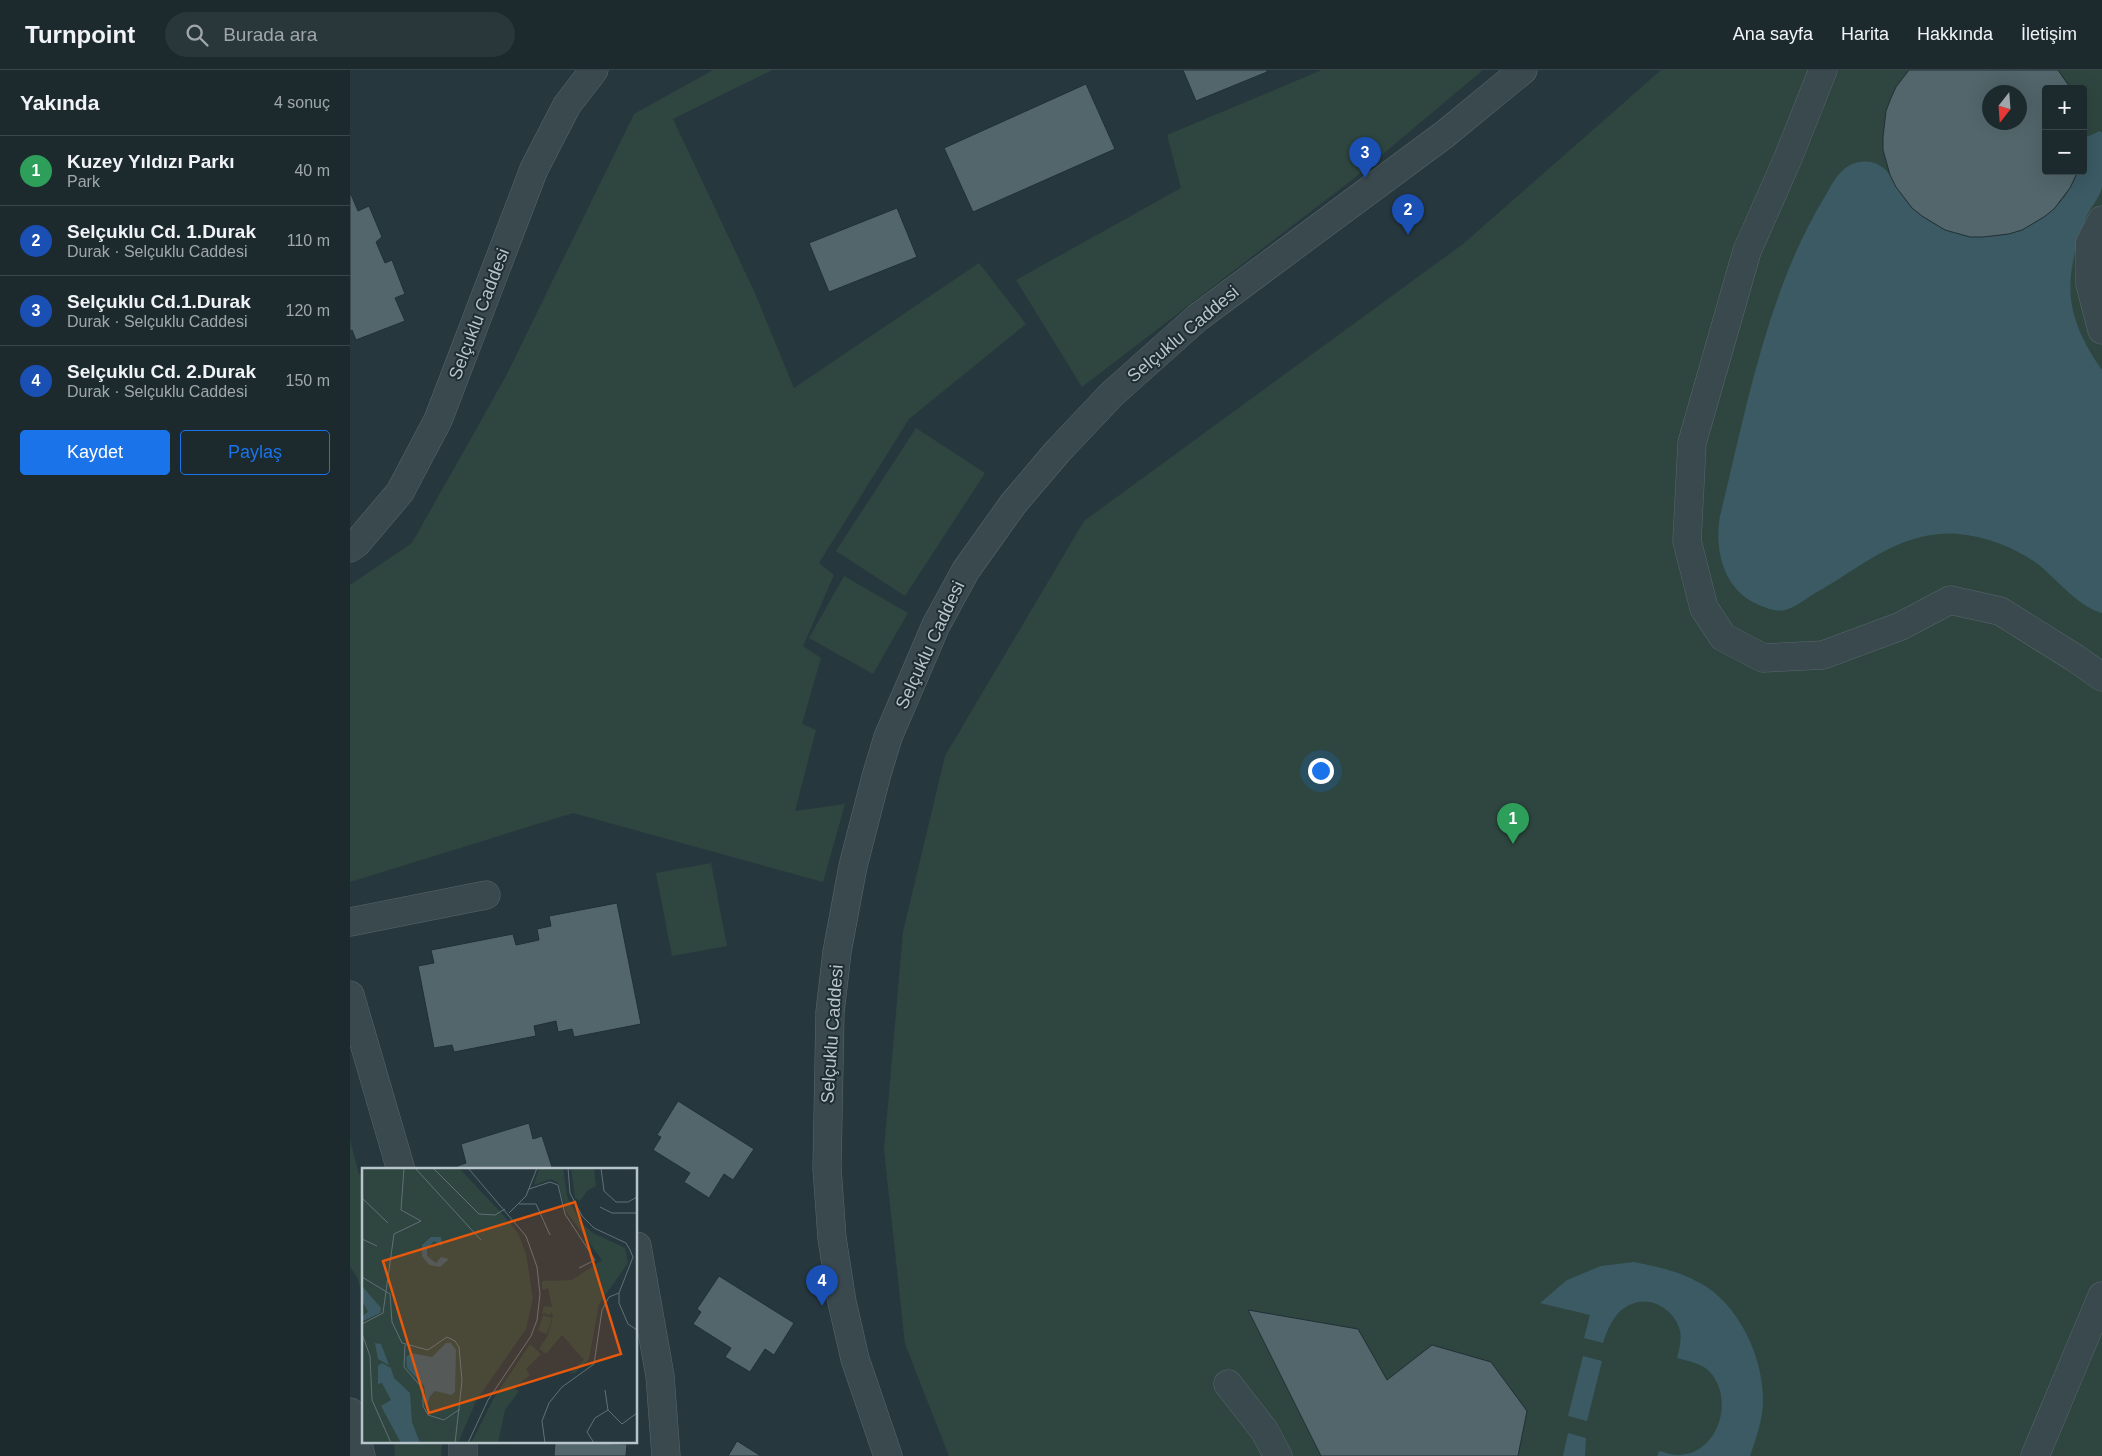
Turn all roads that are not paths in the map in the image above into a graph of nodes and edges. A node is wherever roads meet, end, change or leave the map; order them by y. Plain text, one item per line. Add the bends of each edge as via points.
1 (594, 70) edge
2 (1523, 70) edge
3 (1823, 70) edge
4 (2102, 220) edge
5 (2102, 330) edge
6 (350, 548) edge
7 (2102, 677) edge
8 (486, 895) dead end
9 (350, 922) edge
10 (350, 995) edge
11 (401, 1168) edge
12 (638, 1252) edge
13 (2102, 1296) edge
14 (1228, 1384) dead end
15 (350, 1412) edge
16 (361, 1456) edge
17 (666, 1456) edge
18 (888, 1456) edge
19 (1278, 1456) edge
20 (2034, 1456) edge

1 - 6 street, Selçuklu Caddesi via 568,105 534,168 438,420 400,492
2 - 18 street, Selçuklu Caddesi via 1445,134 1197,318 1112,394 1013,504 966,570 936,625 888,737 876,777 853,866 830,1012 827,1168 832,1238 855,1359
3 - 7 street via 1747,250 1692,443 1687,541 1704,608 1723,637 1763,658 1823,655 1901,626 1950,600 2000,611
4 - 5 street via 2090,244 2090,284
8 - 9 street
10 - 11 street
12 - 17 street via 660,1376
13 - 20 street
14 - 19 street via 1264,1430
15 - 16 street

